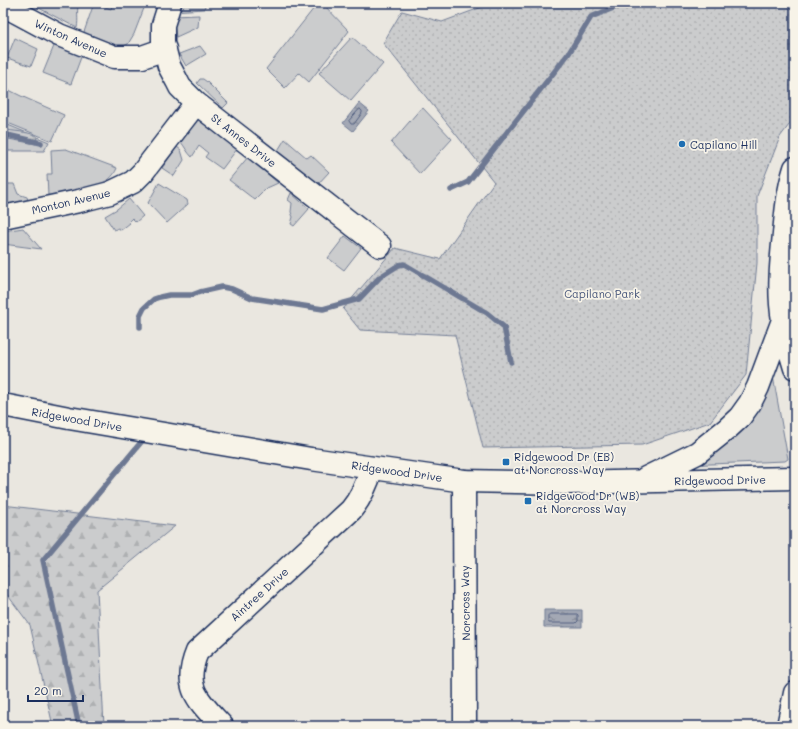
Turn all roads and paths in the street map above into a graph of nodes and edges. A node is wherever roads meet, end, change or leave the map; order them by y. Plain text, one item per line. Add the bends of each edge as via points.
1 (170, 3) edge
2 (3, 5) edge
3 (165, 49) junction
4 (196, 103) junction
5 (795, 168) edge
6 (3, 217) edge
7 (380, 246) dead end
8 (783, 320) junction
9 (795, 368) edge
10 (3, 405) edge
11 (372, 468) junction
12 (795, 478) edge
13 (464, 481) junction
14 (639, 481) junction
15 (795, 693) edge
16 (222, 726) edge
17 (465, 726) edge
18 (788, 726) edge

1 - 3 street, St Annes Drive via 163,26
2 - 3 street, Winton Avenue via 59,35 114,57 142,57
3 - 4 street, St Annes Drive via 177,82
4 - 6 street, Monton Avenue via 133,182 110,193
4 - 7 street, St Annes Drive
5 - 8 street via 788,197 781,260 780,296
8 - 9 street
8 - 14 street via 758,387 740,417 697,453
10 - 11 street, Ridgewood Drive
11 - 13 street, Ridgewood Drive
11 - 16 street, Aintree Drive via 358,501 350,510 197,652 192,663 193,689
12 - 14 street, Ridgewood Drive
13 - 14 street, Ridgewood Drive
13 - 17 street, Norcross Way
15 - 18 street

